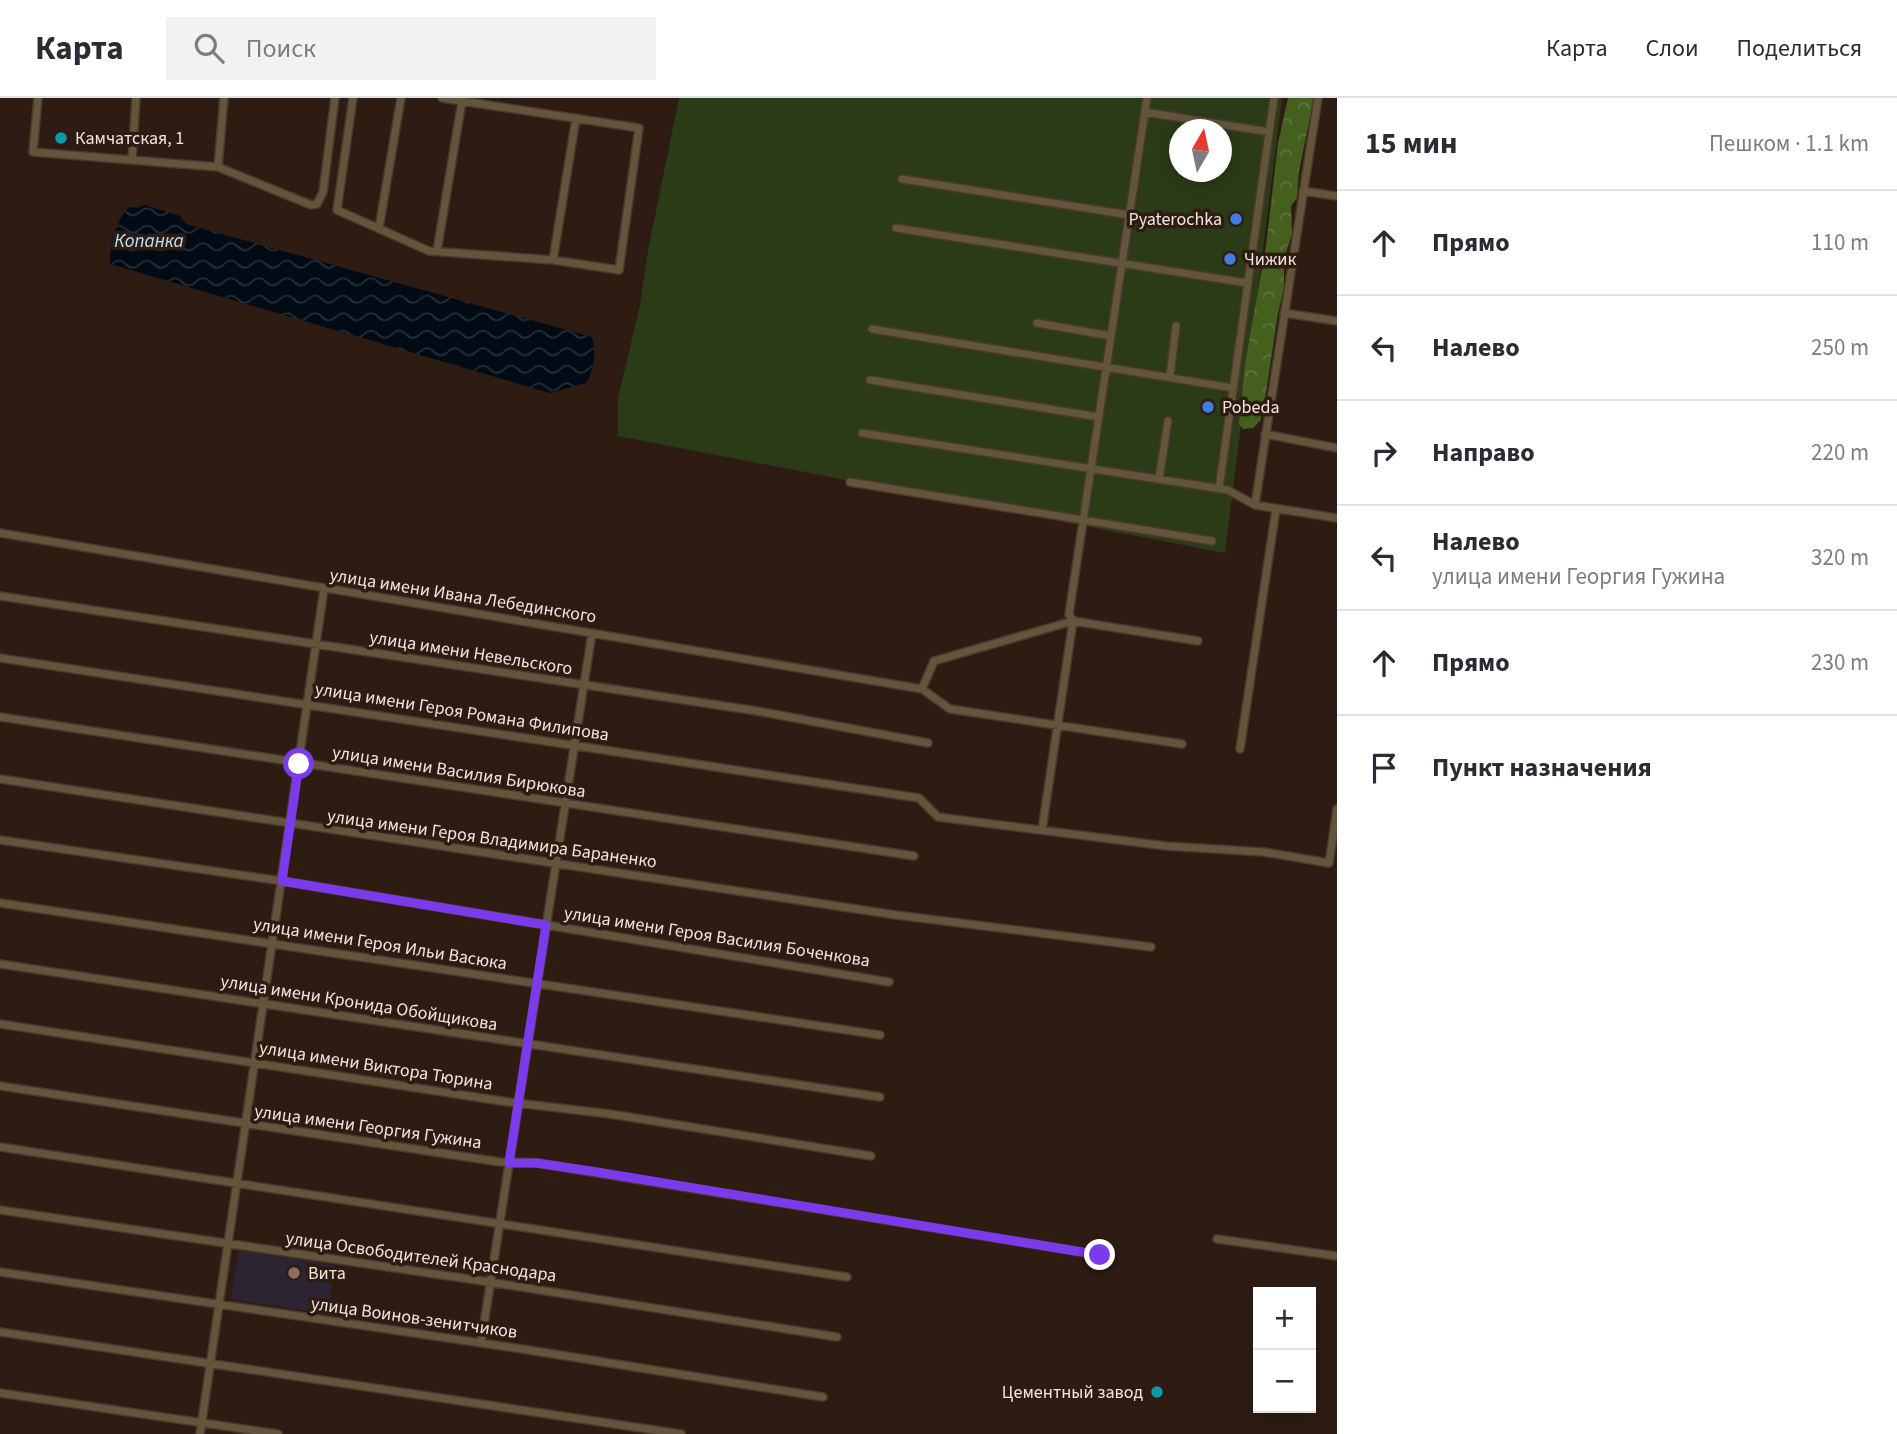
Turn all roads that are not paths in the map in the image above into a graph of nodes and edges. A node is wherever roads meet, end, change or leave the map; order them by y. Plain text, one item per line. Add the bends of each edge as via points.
1 (38, 98) edge
2 (136, 98) edge
3 (224, 98) edge
4 (335, 98) edge
5 (353, 98) edge
6 (401, 98) edge
7 (442, 98) edge
8 (1147, 98) edge
9 (1274, 98) edge
10 (1318, 98) edge
11 (462, 101) junction
12 (1145, 112) junction
13 (576, 118) junction
14 (1264, 131) dead end
15 (132, 160) junction
16 (218, 167) junction
17 (902, 179) dead end
18 (1303, 191) junction
19 (1337, 196) edge
20 (1129, 215) junction
21 (379, 228) junction
22 (896, 228) dead end
23 (437, 251) junction
24 (553, 260) junction
25 (1121, 264) junction
26 (1247, 283) junction
27 (1284, 313) junction
28 (1337, 321) edge
29 (1037, 323) dead end
30 (1176, 326) dead end
31 (872, 329) dead end
32 (1111, 336) junction
33 (1107, 366) junction
34 (1170, 376) junction
35 (870, 380) dead end
36 (1233, 388) junction
37 (1099, 417) junction
38 (1168, 421) dead end
39 (862, 433) dead end
40 (1265, 434) junction
41 (1337, 448) edge
42 (1091, 467) junction
43 (1159, 479) junction
44 (850, 482) dead end
45 (1219, 489) junction
46 (1255, 505) junction
47 (1276, 509) junction
48 (1337, 518) edge
49 (1083, 520) junction
50 (0, 533) edge
51 (1212, 541) dead end
52 (324, 589) junction
53 (4, 595) edge
54 (1073, 621) junction
55 (592, 633) junction
56 (1198, 641) dead end
57 (316, 645) junction
58 (0, 658) edge
59 (584, 686) junction
60 (922, 689) junction
61 (307, 705) junction
62 (0, 717) edge
63 (1057, 725) junction
64 (928, 743) dead end
65 (1182, 744) dead end
66 (574, 746) junction
67 (1240, 749) dead end
68 (299, 764) junction
69 (0, 779) edge
70 (565, 804) junction
71 (1337, 809) edge
72 (290, 824) junction
73 (1042, 830) junction
74 (0, 840) edge
75 (914, 856) dead end
76 (555, 864) junction
77 (282, 881) junction
78 (0, 903) edge
79 (546, 925) junction
80 (273, 944) junction
81 (1151, 947) dead end
82 (0, 964) edge
83 (890, 982) dead end
84 (537, 984) junction
85 (264, 1004) junction
86 (0, 1024) edge
87 (880, 1035) dead end
88 (527, 1044) junction
89 (255, 1063) junction
90 (0, 1086) edge
91 (880, 1097) dead end
92 (518, 1104) junction
93 (246, 1125) junction
94 (0, 1147) edge
95 (871, 1156) dead end
96 (509, 1163) junction
97 (237, 1184) junction
98 (0, 1210) edge
99 (499, 1224) junction
100 (1217, 1239) dead end
101 (228, 1245) junction
102 (1100, 1255) dead end
103 (1337, 1255) edge
104 (0, 1272) edge
105 (847, 1277) dead end
106 (490, 1282) junction
107 (219, 1306) junction
108 (0, 1332) edge
109 (838, 1337) dead end
110 (481, 1343) junction
111 (211, 1364) junction
112 (0, 1393) edge
113 (823, 1397) dead end
114 (202, 1423) junction
115 (200, 1434) edge
116 (278, 1434) edge
117 (681, 1434) edge

1 - 15 street via 33,152
2 - 15 street
3 - 16 street
4 - 16 street via 323,192 317,204 303,203
5 - 21 street via 337,210
6 - 21 street
7 - 11 street
8 - 12 street
9 - 26 street
10 - 18 street
11 - 13 street
11 - 23 street
12 - 14 street
12 - 20 street
13 - 24 street
13 - 24 street via 639,128 619,270
15 - 16 street
17 - 20 street
18 - 19 street
18 - 27 street
20 - 25 street
21 - 23 street
22 - 25 street
23 - 24 street
25 - 26 street
25 - 32 street
26 - 36 street
27 - 28 street
27 - 40 street
29 - 32 street
30 - 34 street
31 - 33 street
32 - 33 street
33 - 34 street
33 - 37 street
34 - 36 street
35 - 37 street
36 - 45 street
37 - 42 street
38 - 43 street
39 - 42 street
40 - 41 street
40 - 46 street
42 - 43 street
42 - 49 street
43 - 45 street
44 - 49 street
45 - 46 street
46 - 47 street
47 - 48 street
47 - 67 street
49 - 51 street
49 - 54 street via 1069,614
50 - 52 street, улица имени Ивана Лебединского
52 - 55 street, улица имени Ивана Лебединского
52 - 57 street
53 - 57 street, улица имени Невельского
54 - 56 street
54 - 60 street via 934,661
54 - 63 street
55 - 59 street
55 - 60 street, улица имени Ивана Лебединского
57 - 59 street, улица имени Невельского
57 - 61 street
58 - 61 street, улица имени Героя Романа Филипова
59 - 64 street, улица имени Невельского via 757,711
59 - 66 street
60 - 63 street via 950,709
61 - 66 street, улица имени Героя Романа Филипова
61 - 68 street
62 - 68 street, улица имени Василия Бирюкова
63 - 65 street
63 - 73 street
66 - 70 street
66 - 73 street, улица имени Героя Романа Филипова via 919,798 938,817
68 - 70 street, улица имени Василия Бирюкова
68 - 72 street
69 - 72 street, улица имени Героя Владимира Бараненко
70 - 75 street, улица имени Василия Бирюкова
70 - 76 street
71 - 73 street via 1329,863 1264,852 1166,846
72 - 76 street, улица имени Героя Владимира Бараненко
72 - 77 street
74 - 77 street, улица имени Героя Василия Боченкова
76 - 79 street
76 - 81 street, улица имени Героя Владимира Бараненко
77 - 79 street, улица имени Героя Василия Боченкова
77 - 80 street
78 - 80 street, улица имени Героя Ильи Васюка
79 - 83 street, улица имени Героя Василия Боченкова
79 - 84 street
80 - 84 street, улица имени Героя Ильи Васюка
80 - 85 street
82 - 85 street, улица имени Кронида Обойщикова
84 - 87 street, улица имени Героя Ильи Васюка
84 - 88 street
85 - 88 street, улица имени Кронида Обойщикова
85 - 89 street
86 - 89 street, улица имени Виктора Тюрина
88 - 91 street, улица имени Кронида Обойщикова
88 - 92 street
89 - 92 street, улица имени Виктора Тюрина
89 - 93 street
90 - 93 street, улица имени Георгия Гужина
92 - 95 street, улица имени Виктора Тюрина via 610,1114
92 - 96 street
93 - 96 street, улица имени Георгия Гужина
93 - 97 street
94 - 97 street
96 - 99 street
96 - 102 street, улица имени Георгия Гужина via 537,1163
97 - 99 street
97 - 101 street
98 - 101 street, улица Освободителей Краснодара
99 - 105 street
99 - 106 street
100 - 103 street
101 - 106 street, улица Освободителей Краснодара
101 - 107 street
104 - 107 street, улица Воинов-зенитчиков
106 - 109 street, улица Освободителей Краснодара
106 - 110 street
107 - 110 street, улица Воинов-зенитчиков
107 - 111 street
108 - 111 street
110 - 113 street, улица Воинов-зенитчиков
111 - 114 street
111 - 117 street
112 - 114 street
114 - 115 street
114 - 116 street

